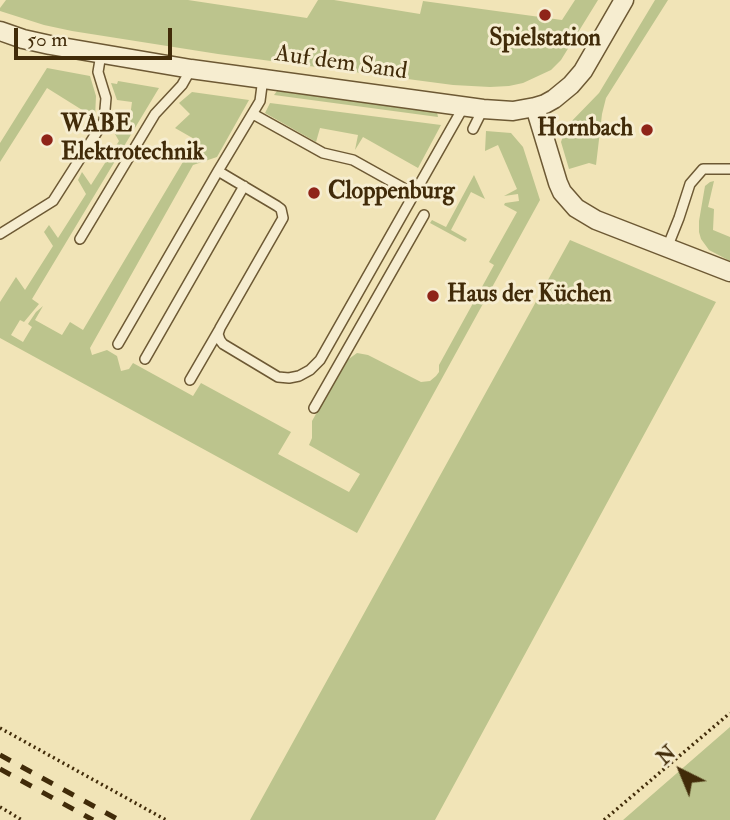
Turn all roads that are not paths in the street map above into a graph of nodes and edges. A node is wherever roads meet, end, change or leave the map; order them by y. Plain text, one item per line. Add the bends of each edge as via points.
1 (624, 0) edge
2 (0, 31) edge
3 (101, 54) junction
4 (191, 69) junction
5 (263, 78) junction
6 (464, 106) junction
7 (534, 107) junction
8 (484, 108) junction
9 (253, 114) junction
10 (473, 129) dead end
11 (730, 169) edge
12 (218, 171) junction
13 (244, 186) junction
14 (414, 194) junction
15 (424, 215) dead end
16 (0, 234) edge
17 (80, 239) dead end
18 (667, 248) junction
19 (730, 272) edge
20 (220, 328) junction
21 (118, 344) dead end
22 (145, 359) dead end
23 (190, 380) dead end
24 (314, 408) dead end

1 - 7 street, Auf dem Sand via 583,71 554,99
2 - 3 street, Auf dem Sand
3 - 4 street, Auf dem Sand
3 - 16 lane via 98,72 106,98 104,121 53,201
4 - 5 street, Auf dem Sand
4 - 17 lane via 155,114
5 - 6 street, Auf dem Sand
5 - 9 lane
6 - 8 street, Auf dem Sand
6 - 14 lane
7 - 8 street, Auf dem Sand via 513,111
7 - 18 street via 558,183 568,200 596,220
8 - 10 lane
9 - 12 lane
9 - 14 lane via 323,153 353,160
11 - 18 lane via 703,169 690,184
12 - 13 lane
12 - 21 lane
13 - 20 lane via 281,209 284,218
13 - 22 lane
14 - 20 lane via 320,360 310,370 299,376 278,377 223,344
15 - 24 lane
18 - 19 street
20 - 23 lane

